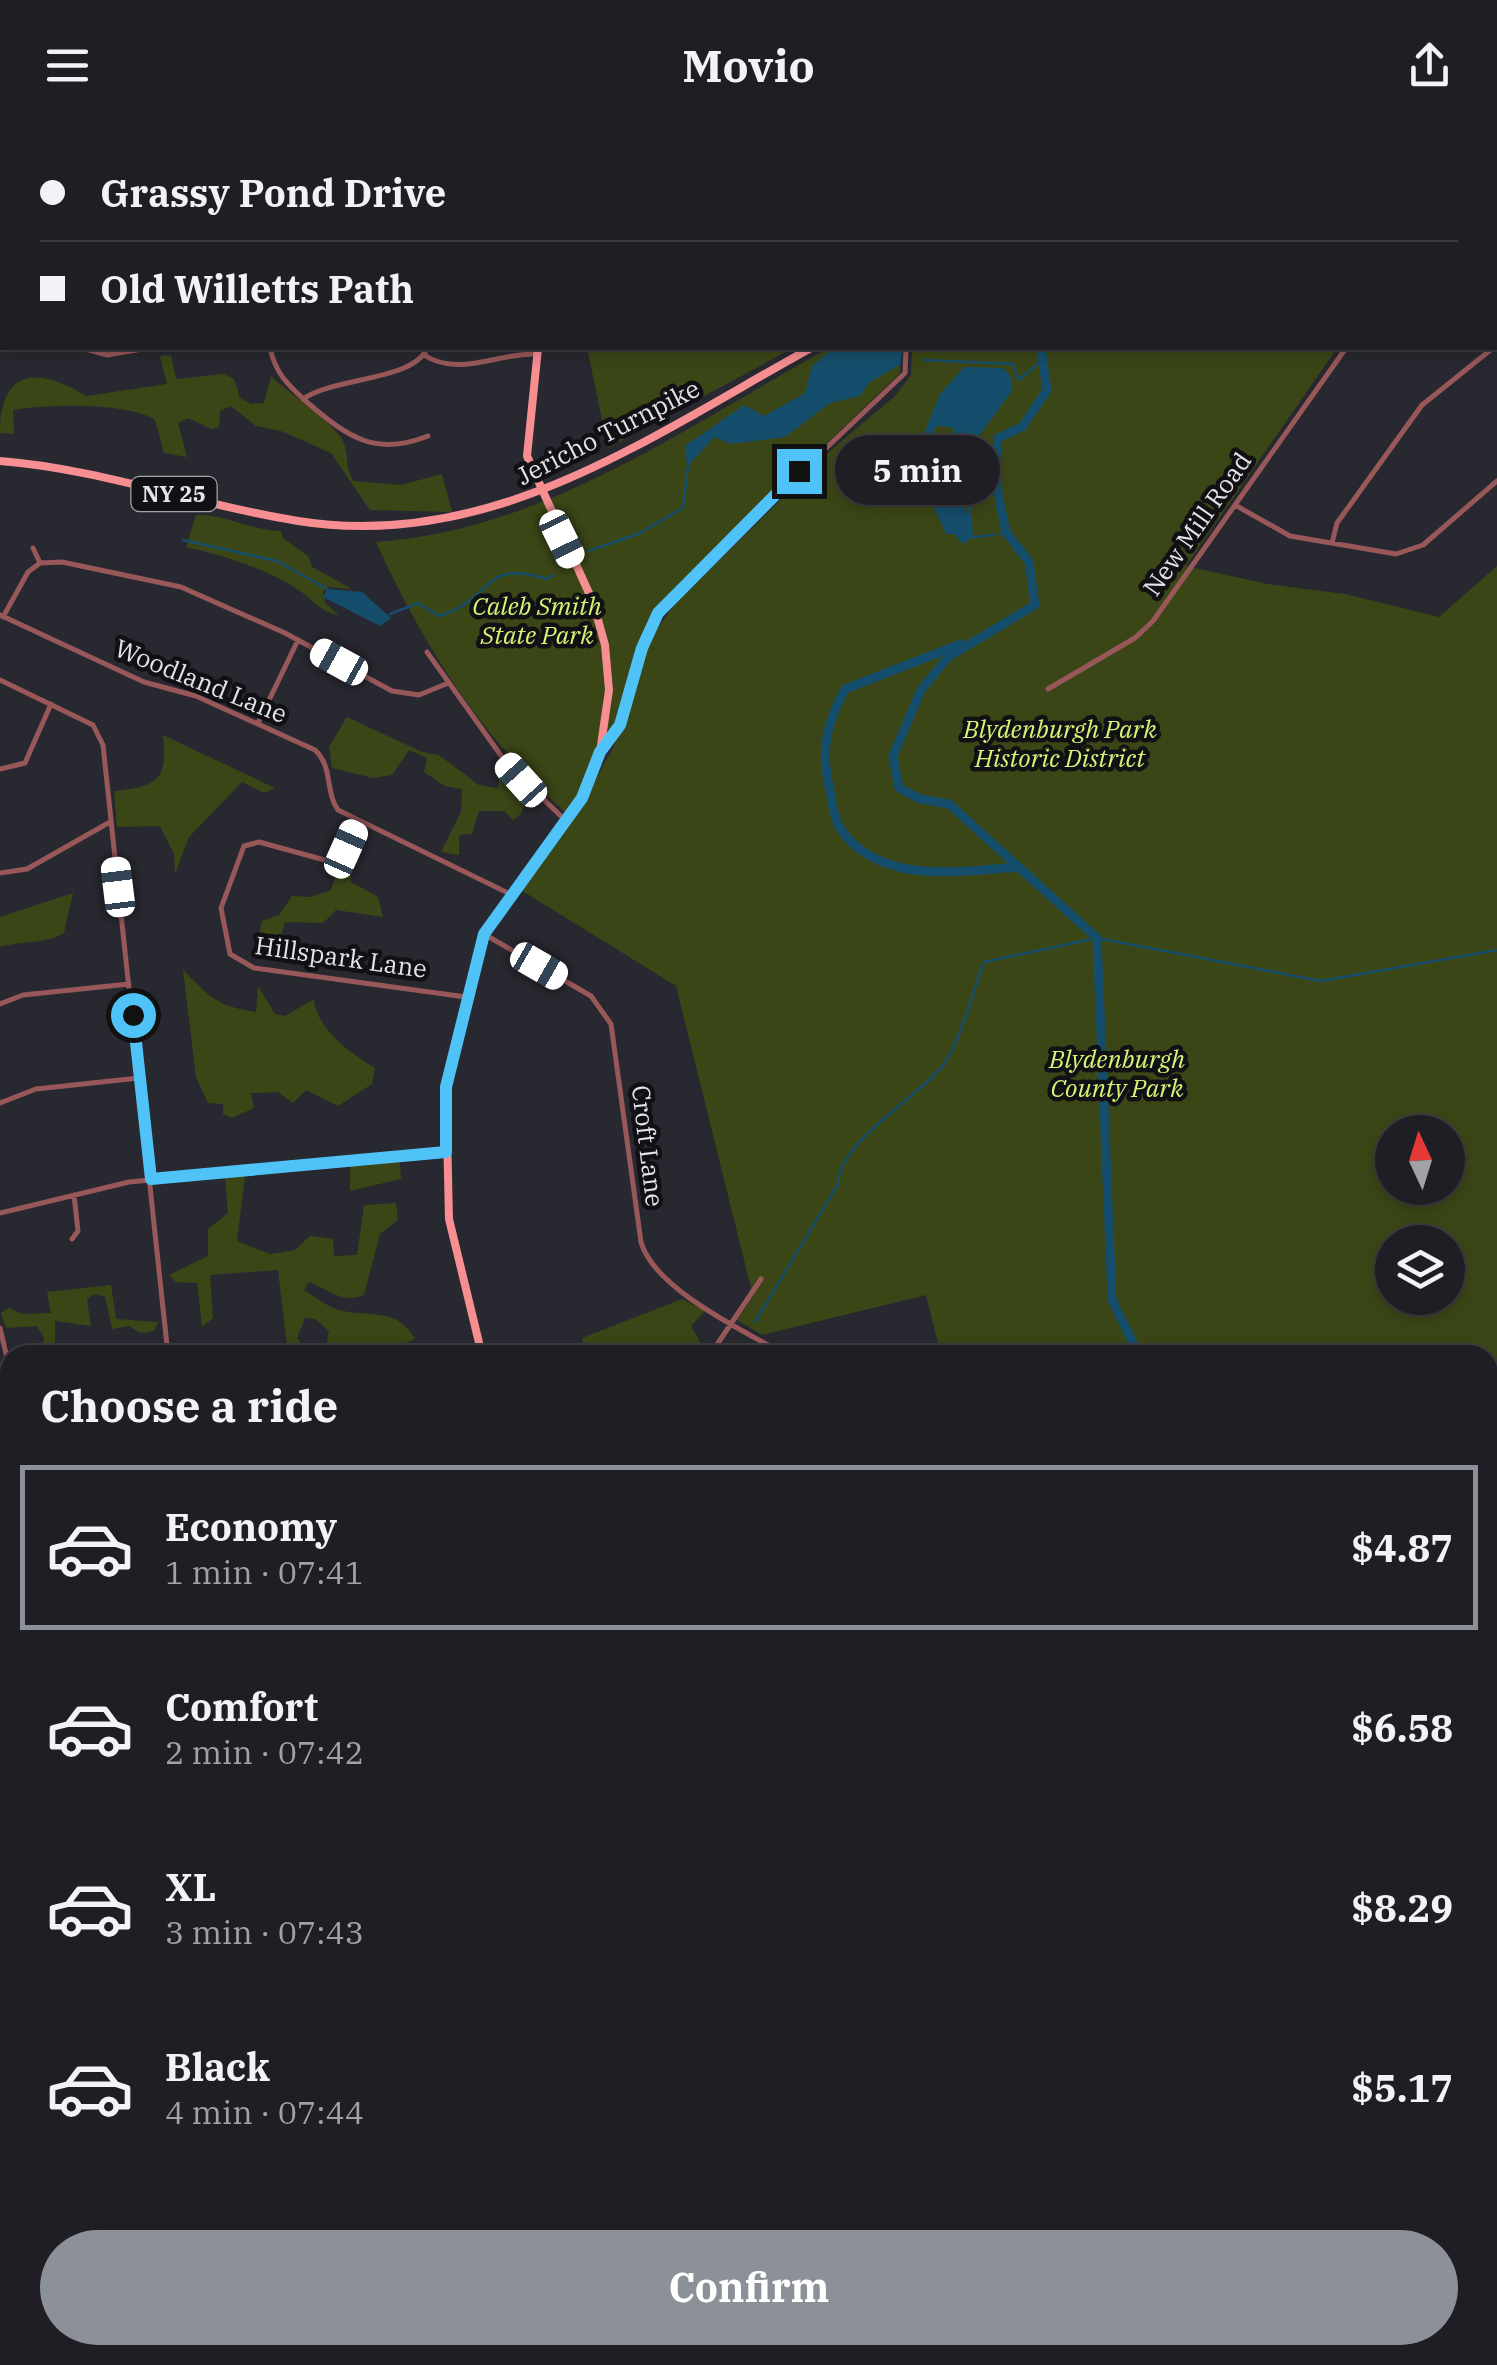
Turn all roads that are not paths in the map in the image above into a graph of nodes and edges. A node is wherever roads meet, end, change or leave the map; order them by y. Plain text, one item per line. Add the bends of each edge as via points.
1 (90, 350) edge
2 (135, 350) edge
3 (271, 350) edge
4 (807, 350) edge
5 (906, 350) edge
6 (1345, 350) edge
7 (1490, 350) edge
8 (425, 351) edge
9 (538, 351) edge
10 (303, 398) junction
11 (428, 436) dead end
12 (0, 461) edge
13 (1497, 480) edge
14 (540, 494) junction
15 (1235, 506) junction
16 (1332, 543) junction
17 (33, 548) dead end
18 (40, 563) junction
19 (2, 616) edge
20 (298, 640) junction
21 (427, 652) dead end
22 (0, 680) edge
23 (446, 684) junction
24 (1048, 689) dead end
25 (50, 704) junction
26 (258, 724) junction
27 (600, 752) junction
28 (0, 769) edge
29 (567, 821) junction
30 (111, 822) junction
31 (359, 822) junction
32 (0, 873) edge
33 (512, 894) junction
34 (484, 934) junction
35 (130, 984) junction
36 (466, 997) junction
37 (0, 1004) edge
38 (140, 1078) junction
39 (0, 1103) edge
40 (446, 1152) junction
41 (151, 1179) junction
42 (74, 1195) junction
43 (0, 1213) edge
44 (72, 1239) dead end
45 (760, 1279) dead end
46 (731, 1320) junction
47 (167, 1345) edge
48 (479, 1345) edge
49 (716, 1345) edge
50 (770, 1345) edge

1 - 2 street
3 - 10 street via 282,380
4 - 14 main road, Jericho Turnpike / NY 25
5 - 27 street via 905,373 658,613 620,725
6 - 15 street, New Mill Road
7 - 16 street via 1422,405 1338,523
8 - 9 street via 452,364
8 - 10 street via 403,368 318,388
9 - 14 main road via 526,436
10 - 11 street via 363,443 395,446
12 - 14 main road, Jericho Turnpike / NY 25 via 348,526 462,518
13 - 16 street via 1409,551
14 - 27 main road via 593,602 605,645 609,690
15 - 16 street via 1272,530
15 - 24 street, New Mill Road via 1154,620
17 - 18 street
18 - 19 street
18 - 20 street via 181,587
19 - 26 street, Woodland Lane via 144,682
20 - 23 street via 392,692 419,695
20 - 26 street
21 - 23 street
22 - 25 street
23 - 29 street via 507,764
25 - 28 street via 26,763
25 - 30 street via 101,736
26 - 31 street, Woodland Lane via 320,754 334,806
27 - 29 main road
29 - 33 main road
30 - 32 street via 27,869
30 - 35 street
31 - 33 street, Woodland Lane
31 - 36 street, Hillspark Lane via 332,862 259,842 244,846 220,908 230,954 254,968
33 - 34 main road
34 - 36 main road
34 - 46 street, Croft Lane via 602,1008 614,1038 643,1251 662,1280
35 - 37 street via 23,995
35 - 38 street
36 - 40 main road via 446,1087
38 - 39 street via 36,1089
38 - 41 street
40 - 41 street
40 - 48 main road via 452,1240
41 - 42 street
41 - 47 street
42 - 43 street
42 - 44 street via 78,1231
45 - 46 street
46 - 49 street
46 - 50 street, Croft Lane

